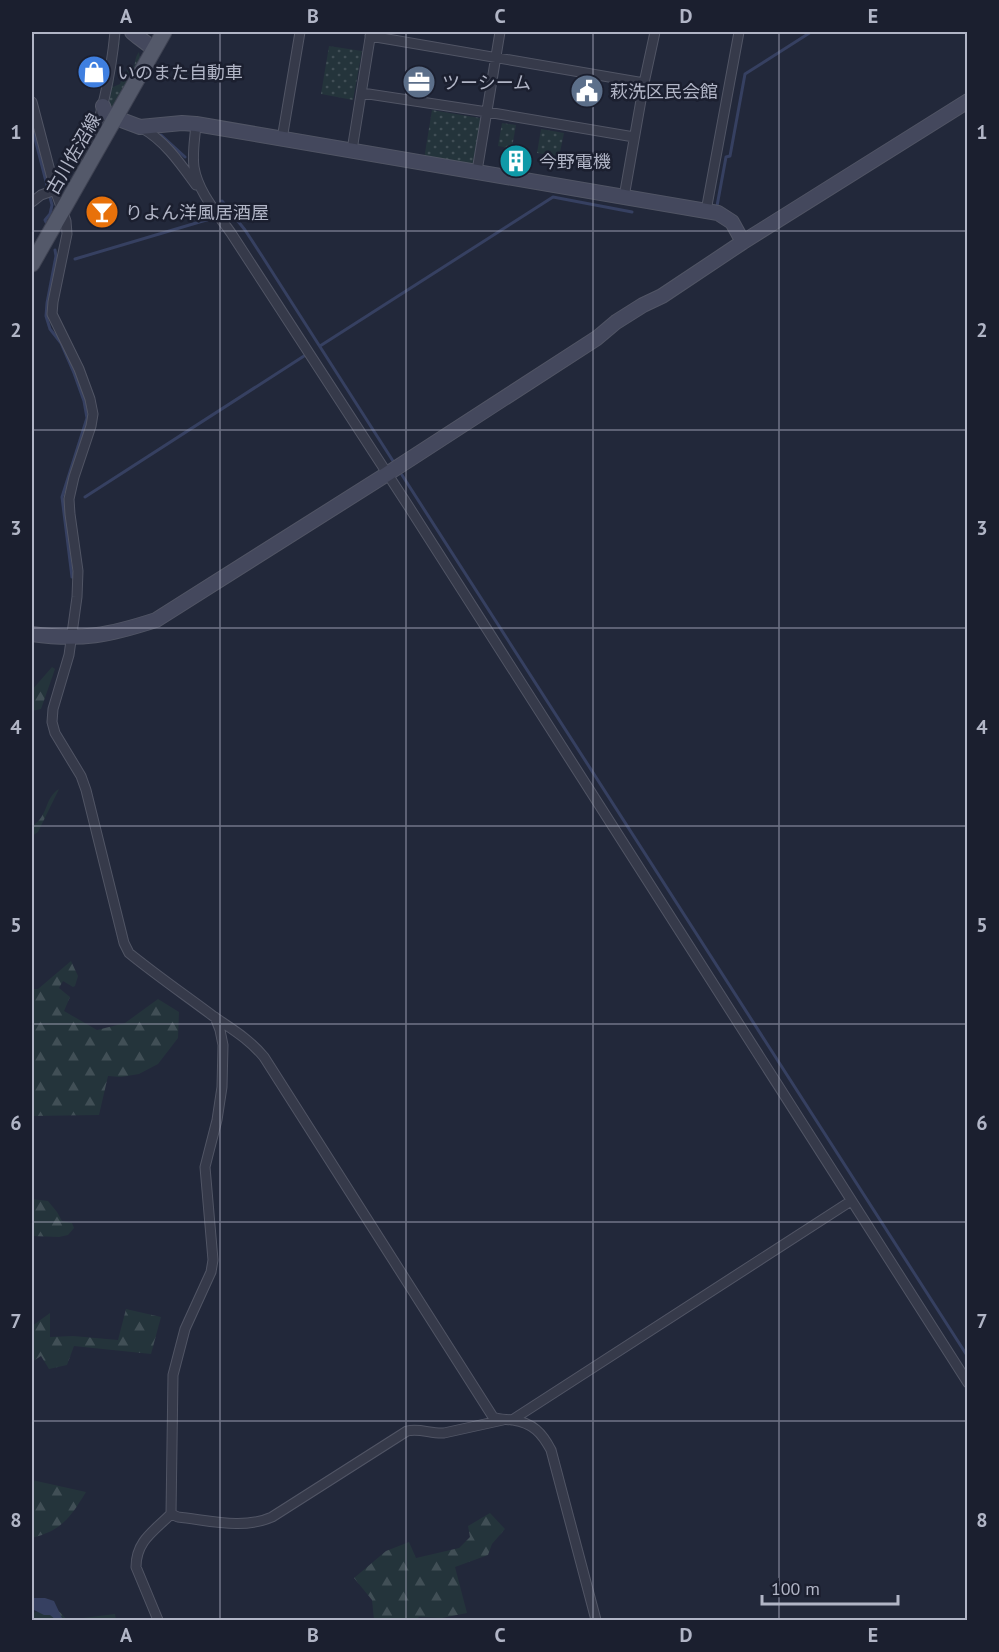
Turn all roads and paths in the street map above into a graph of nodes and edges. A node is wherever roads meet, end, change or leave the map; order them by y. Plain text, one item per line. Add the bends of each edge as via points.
1 (115, 32) edge
2 (132, 32) edge
3 (164, 32) edge
4 (300, 32) edge
5 (500, 32) edge
6 (655, 32) edge
7 (739, 32) edge
8 (370, 34) edge
9 (154, 49) junction
10 (496, 58) junction
11 (644, 83) junction
12 (362, 93) junction
13 (968, 101) edge
14 (32, 102) edge
15 (103, 106) junction
16 (487, 112) junction
17 (116, 118) junction
18 (196, 124) junction
19 (141, 127) junction
20 (634, 137) junction
21 (282, 139) junction
22 (352, 150) junction
23 (477, 171) junction
24 (54, 190) junction
25 (205, 196) junction
26 (624, 197) junction
27 (32, 202) edge
28 (67, 204) junction
29 (706, 210) junction
30 (743, 242) junction
31 (32, 264) edge
32 (387, 474) junction
33 (32, 634) edge
34 (71, 637) junction
35 (215, 1017) junction
36 (851, 1201) junction
37 (968, 1383) edge
38 (507, 1420) junction
39 (171, 1514) junction
40 (158, 1620) edge
41 (596, 1620) edge

1 - 15 street
2 - 9 street
3 - 9 main road, 古川佐沼線
4 - 21 street
5 - 10 street
6 - 11 street
7 - 29 street
8 - 10 street
8 - 12 street
9 - 17 main road, 古川佐沼線
10 - 11 street
10 - 16 street
11 - 20 street
12 - 16 street
12 - 22 street
13 - 30 street
14 - 24 street
15 - 17 street via 105,112
15 - 28 street
16 - 20 street
16 - 23 street
17 - 19 street
17 - 28 main road, 古川佐沼線
18 - 19 street
18 - 21 street
18 - 25 street via 194,166
19 - 25 street via 166,147
20 - 26 street
21 - 22 street
22 - 23 street
23 - 26 street
24 - 27 street
24 - 28 street
25 - 32 street
26 - 29 street
28 - 31 main road, 古川佐沼線
28 - 34 street via 67,234 52,314 79,369 93,414 69,499 78,571
29 - 30 street via 732,222
30 - 32 street
32 - 34 street via 156,620 119,632
32 - 36 street
33 - 34 street
34 - 35 street via 52,722 86,790 124,943 129,953
35 - 38 street via 254,1045 268,1063 493,1416
35 - 39 street via 223,1045 222,1087 205,1167 213,1260 185,1329 173,1375
36 - 37 street
36 - 38 street
38 - 39 street via 444,1433 407,1431 263,1521 245,1524
38 - 41 street via 540,1431 551,1450
39 - 40 street via 142,1543 136,1558 136,1567

